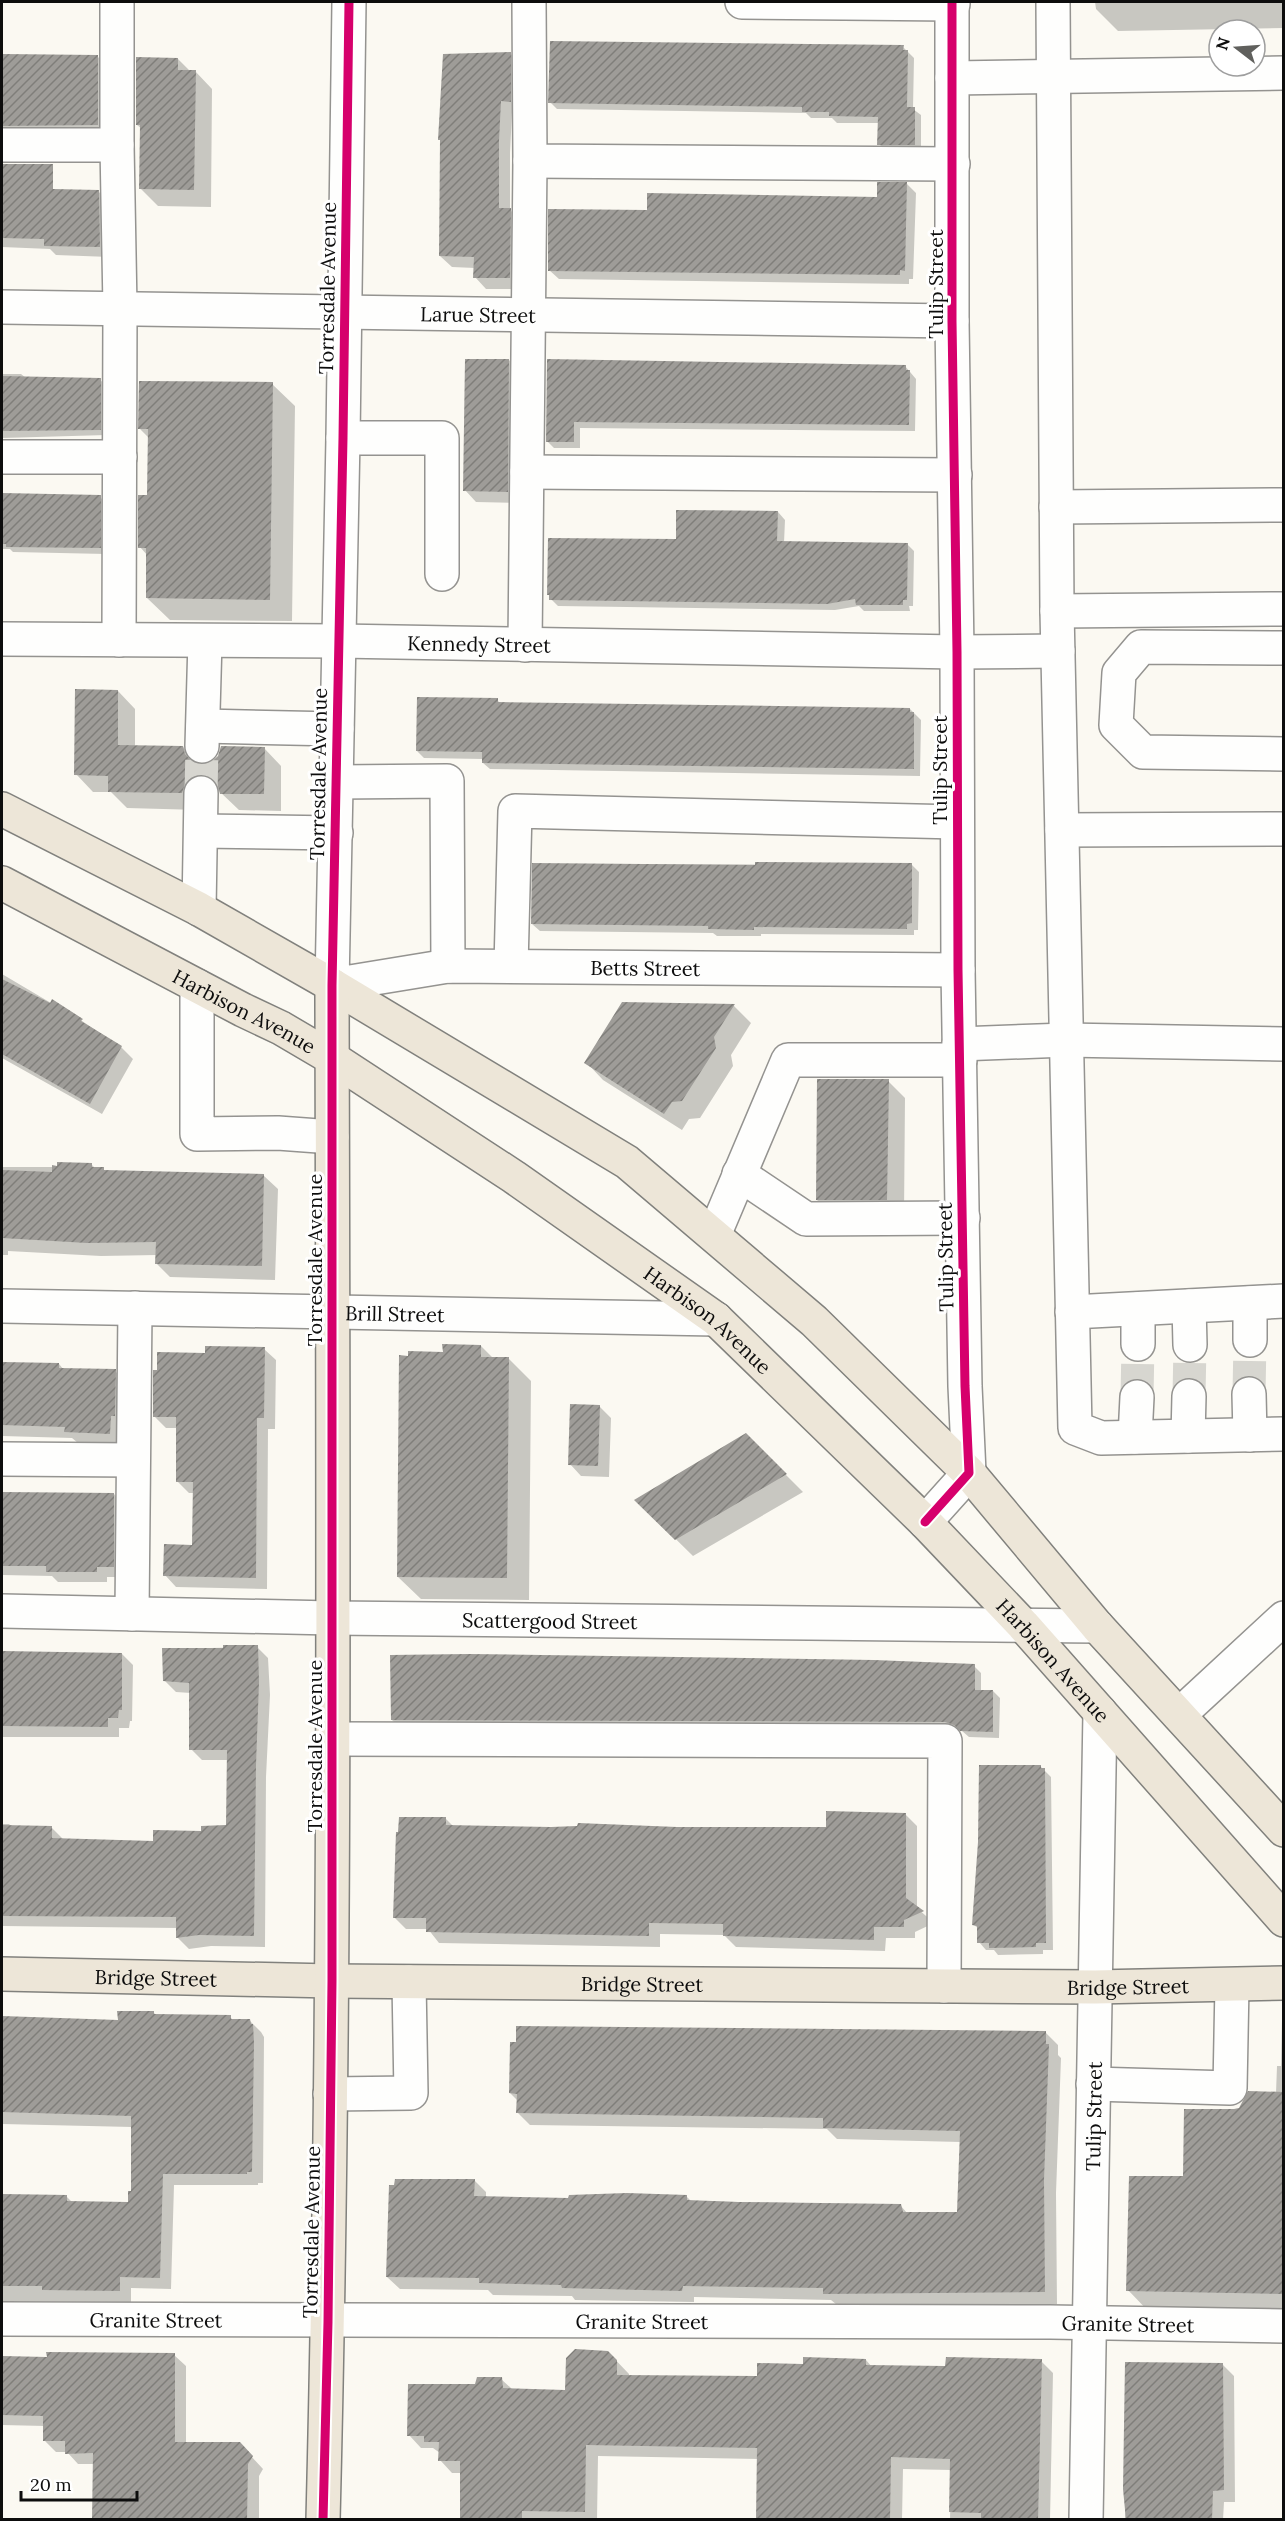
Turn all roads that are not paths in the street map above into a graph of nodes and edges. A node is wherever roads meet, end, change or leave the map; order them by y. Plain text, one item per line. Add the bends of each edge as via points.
1 (117, 2) edge
2 (349, 2) edge
3 (530, 2) edge
4 (742, 2) edge
5 (1053, 2) edge
6 (952, 3) edge
7 (1284, 73) edge
8 (1053, 76) junction
9 (952, 78) junction
10 (2, 145) edge
11 (117, 145) junction
12 (530, 161) junction
13 (953, 164) junction
14 (2, 307) edge
15 (120, 309) junction
16 (345, 311) junction
17 (528, 315) junction
18 (952, 321) junction
19 (343, 438) junction
20 (2, 457) edge
21 (120, 457) junction
22 (527, 472) junction
23 (955, 475) junction
24 (1284, 505) edge
25 (1056, 507) junction
26 (442, 574) dead end
27 (1284, 609) edge
28 (1058, 611) junction
29 (2, 639) edge
30 (119, 640) junction
31 (205, 641) junction
32 (339, 641) junction
33 (525, 645) junction
34 (1284, 648) edge
35 (1058, 651) junction
36 (957, 652) junction
37 (337, 729) junction
38 (1284, 754) edge
39 (337, 782) junction
40 (201, 793) tunnel mouth
41 (2, 809) edge
42 (957, 822) junction
43 (1284, 829) edge
44 (1062, 830) junction
45 (201, 831) junction
46 (336, 833) junction
47 (2, 883) edge
48 (199, 909) junction
49 (448, 966) junction
50 (511, 966) junction
51 (958, 970) junction
52 (332, 985) junction
53 (197, 986) junction
54 (1066, 1040) junction
55 (1284, 1044) edge
56 (960, 1052) junction
57 (332, 1058) junction
58 (332, 1137) junction
59 (739, 1174) junction
60 (963, 1218) junction
61 (714, 1235) junction
62 (1284, 1301) edge
63 (1250, 1303) junction
64 (2, 1306) edge
65 (1189, 1306) junction
66 (135, 1308) junction
67 (1137, 1309) junction
68 (332, 1311) junction
69 (1072, 1312) junction
70 (716, 1319) junction
71 (1250, 1340) tunnel mouth
72 (1138, 1344) tunnel mouth
73 (1190, 1345) tunnel mouth
74 (1249, 1394) tunnel mouth
75 (1189, 1396) tunnel mouth
76 (1137, 1397) tunnel mouth
77 (1284, 1434) edge
78 (1250, 1435) junction
79 (1188, 1436) junction
80 (1135, 1437) junction
81 (2, 1459) edge
82 (133, 1460) junction
83 (969, 1473) junction
84 (925, 1522) junction
85 (2, 1611) edge
86 (132, 1614) junction
87 (332, 1618) junction
88 (1284, 1618) edge
89 (1023, 1625) junction
90 (1097, 1626) junction
91 (1100, 1712) junction
92 (1179, 1715) junction
93 (332, 1739) junction
94 (1278, 1815) edge
95 (1284, 1920) edge
96 (2, 1974) edge
97 (332, 1982) junction
98 (409, 1982) junction
99 (1284, 1983) edge
100 (1232, 1985) junction
101 (944, 1986) junction
102 (1095, 1987) junction
103 (1093, 2084) junction
104 (330, 2094) junction
105 (2, 2319) edge
106 (328, 2322) junction
107 (1089, 2323) junction
108 (1284, 2326) edge
109 (323, 2520) edge
110 (1086, 2520) edge

1 - 11 street
2 - 16 street, Torresdale Avenue
3 - 12 street
4 - 6 street
5 - 8 street
6 - 9 street, Tulip Street
7 - 8 street
8 - 9 street
8 - 25 street
9 - 13 street, Tulip Street
10 - 11 street
11 - 15 street
12 - 13 street
12 - 17 street
13 - 18 street, Tulip Street
14 - 15 street, Larue Street
15 - 16 street, Larue Street
15 - 21 street
16 - 17 street, Larue Street
16 - 19 street, Torresdale Avenue
17 - 18 street, Larue Street
17 - 22 street
18 - 23 street, Tulip Street
19 - 26 street via 442,438
19 - 32 street, Torresdale Avenue
20 - 21 street
21 - 30 street
22 - 23 street
22 - 33 street
23 - 36 street, Tulip Street
24 - 25 street
25 - 28 street
27 - 28 street
28 - 35 street
29 - 30 street, Kennedy Street
30 - 31 street, Kennedy Street
31 - 32 street, Kennedy Street
31 - 37 street via 202,736
32 - 33 street, Kennedy Street
32 - 37 street, Torresdale Avenue
33 - 36 street, Kennedy Street
34 - 38 street via 1142,647 1119,673 1116,725 1143,752
35 - 36 street, Kennedy Street
35 - 44 street
36 - 42 street, Tulip Street
37 - 39 street, Torresdale Avenue
39 - 46 street, Torresdale Avenue
39 - 49 street via 447,781
40 - 45 street
41 - 48 main road
42 - 50 street via 514,811
42 - 51 street, Tulip Street
43 - 44 street
44 - 54 street
45 - 46 street
45 - 48 street
46 - 52 street, Torresdale Avenue
47 - 53 main road, Harbison Avenue
48 - 52 main road
49 - 50 street, Betts Street
49 - 52 street, Betts Street
50 - 51 street, Betts Street
51 - 56 street, Tulip Street
52 - 57 main road, Torresdale Avenue
52 - 61 main road via 627,1162
53 - 57 main road, Harbison Avenue
53 - 58 street via 197,1134
54 - 55 street
54 - 56 street
54 - 69 street
56 - 59 street via 788,1060
56 - 60 street, Tulip Street
57 - 58 main road, Torresdale Avenue
57 - 70 main road, Harbison Avenue via 514,1177
58 - 68 main road, Torresdale Avenue
59 - 60 street via 806,1219
59 - 61 street
60 - 83 street, Tulip Street
61 - 83 main road via 814,1321
62 - 63 street
63 - 65 street
63 - 71 street
64 - 66 street, Brill Street
65 - 67 street
65 - 73 street
66 - 68 street, Brill Street
66 - 82 street
67 - 69 street
67 - 72 street
68 - 70 street, Brill Street
68 - 87 main road, Torresdale Avenue
69 - 80 street via 1075,1428 1101,1438
70 - 84 main road, Harbison Avenue
74 - 78 street
75 - 79 street
76 - 80 street
77 - 78 street
78 - 79 street
79 - 80 street
81 - 82 street
82 - 86 street
83 - 84 street
83 - 90 main road
84 - 89 main road, Harbison Avenue
85 - 86 street, Scattergood Street
86 - 87 street, Scattergood Street
87 - 89 street, Scattergood Street
87 - 93 main road, Torresdale Avenue
88 - 92 street
89 - 90 street, Scattergood Street
89 - 91 main road, Harbison Avenue
90 - 92 main road
91 - 95 main road, Harbison Avenue
91 - 102 street, Tulip Street
92 - 94 main road
93 - 97 main road, Torresdale Avenue
93 - 101 street via 945,1741
96 - 97 main road, Bridge Street
97 - 98 main road, Bridge Street
97 - 104 main road, Torresdale Avenue
98 - 101 main road, Bridge Street
98 - 104 street via 411,2092
99 - 100 main road, Bridge Street
100 - 102 main road, Bridge Street
100 - 103 street via 1230,2088
101 - 102 main road, Bridge Street
102 - 103 street, Tulip Street
103 - 107 street, Tulip Street
104 - 106 main road, Torresdale Avenue
105 - 106 street, Granite Street
106 - 107 street, Granite Street
106 - 109 main road, Torresdale Avenue
107 - 108 street, Granite Street
107 - 110 street, Tulip Street

